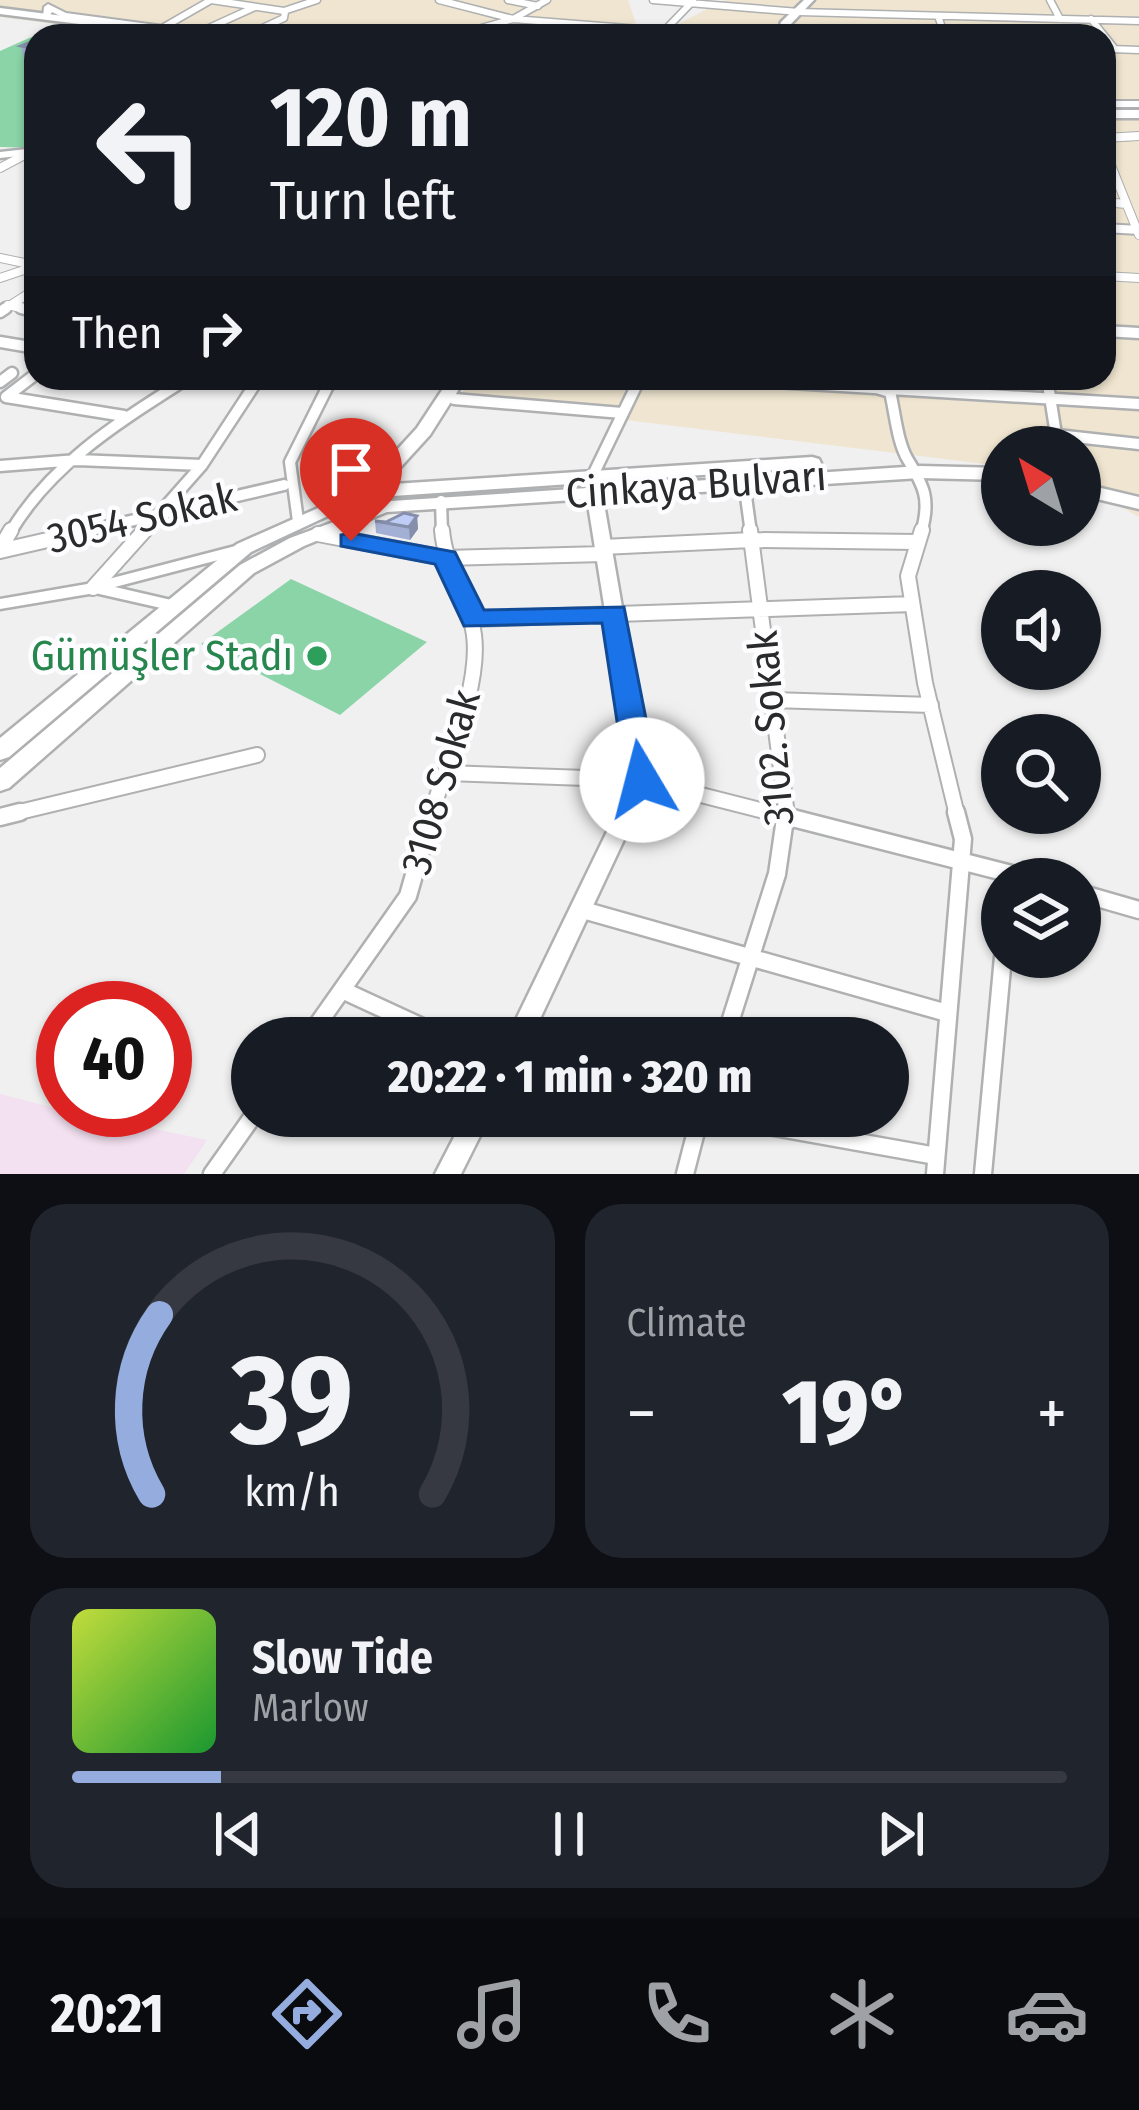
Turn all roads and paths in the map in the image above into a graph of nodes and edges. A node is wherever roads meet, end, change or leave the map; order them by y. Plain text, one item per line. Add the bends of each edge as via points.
1 (211, 0) edge
2 (317, 0) edge
3 (439, 0) edge
4 (508, 0) edge
5 (547, 0) edge
6 (653, 0) edge
7 (809, 0) edge
8 (1050, 0) edge
9 (692, 1) edge
10 (926, 2) edge
11 (49, 6) edge
12 (256, 6) junction
13 (538, 6) junction
14 (284, 11) junction
15 (799, 12) junction
16 (1, 13) edge
17 (934, 16) junction
18 (1060, 19) junction
19 (512, 20) junction
20 (1091, 20) junction
21 (1139, 21) edge
22 (58, 24) edge
23 (74, 24) edge
24 (139, 24) edge
25 (146, 24) edge
26 (169, 24) edge
27 (220, 24) edge
28 (271, 24) edge
29 (497, 24) edge
30 (565, 24) edge
31 (787, 24) edge
32 (938, 24) edge
33 (1094, 24) edge
34 (1116, 188) edge
35 (1116, 203) edge
36 (1126, 204) junction
37 (1138, 232) edge
38 (6, 372) edge
39 (0, 382) edge
40 (168, 390) edge
41 (251, 390) edge
42 (326, 390) edge
43 (450, 390) edge
44 (460, 390) edge
45 (634, 390) edge
46 (887, 390) edge
47 (983, 390) edge
48 (1051, 390) edge
49 (1052, 395) junction
50 (3, 399) edge
51 (454, 399) junction
52 (1139, 404) edge
53 (622, 413) junction
54 (124, 416) junction
55 (1056, 426) edge
56 (1101, 443) edge
57 (1139, 444) edge
58 (62, 463) junction
59 (981, 463) edge
60 (202, 465) junction
61 (913, 465) junction
62 (0, 466) edge
63 (981, 472) edge
64 (1101, 481) edge
65 (744, 482) junction
66 (593, 483) junction
67 (284, 485) junction
68 (1139, 489) edge
69 (1101, 494) edge
70 (379, 498) junction
71 (441, 501) junction
72 (1139, 503) edge
73 (159, 515) junction
74 (16, 518) junction
75 (0, 520) edge
76 (308, 527) junction
77 (752, 540) junction
78 (916, 542) junction
79 (244, 548) junction
80 (0, 550) edge
81 (603, 550) junction
82 (445, 558) junction
83 (93, 588) junction
84 (0, 604) edge
85 (912, 604) junction
86 (173, 606) junction
87 (761, 611) junction
88 (614, 613) junction
89 (474, 620) junction
90 (772, 700) junction
91 (931, 705) junction
92 (0, 751) edge
93 (257, 755) dead end
94 (446, 773) junction
95 (642, 780) junction
96 (0, 782) edge
97 (0, 817) edge
98 (787, 817) junction
99 (961, 859) junction
100 (981, 866) edge
101 (1101, 899) edge
102 (583, 910) junction
103 (1139, 910) edge
104 (751, 958) junction
105 (1001, 978) edge
106 (342, 990) junction
107 (947, 1013) junction
108 (323, 1017) edge
109 (400, 1017) edge
110 (530, 1017) edge
111 (732, 1017) edge
112 (238, 1137) edge
113 (467, 1137) edge
114 (695, 1137) edge
115 (808, 1137) edge
116 (936, 1165) edge
117 (212, 1174) edge
118 (448, 1174) edge
119 (685, 1174) edge
120 (983, 1174) edge

1 - 12 street
1 - 26 street
2 - 14 street
3 - 19 street
4 - 13 street
5 - 13 street
6 - 9 street
7 - 15 main road
8 - 18 street
9 - 15 street
10 - 17 street
11 - 16 main road
11 - 24 main road
11 - 25 main road
12 - 14 street
12 - 27 street
13 - 19 street
14 - 28 street
15 - 17 street
15 - 31 main road
16 - 22 main road
16 - 23 main road
17 - 18 street
17 - 32 street
18 - 20 street
19 - 29 street
19 - 30 street
20 - 21 street
20 - 33 street
34 - 36 street
35 - 36 street
36 - 37 street
38 - 39 street
40 - 54 street
41 - 60 street
42 - 67 street via 286,463
43 - 70 main road
44 - 51 main road
45 - 53 street
46 - 61 street
47 - 49 street
48 - 49 street
49 - 52 street
49 - 55 street
50 - 54 street
51 - 53 street
51 - 70 main road
53 - 66 street
54 - 58 street
56 - 57 street
58 - 60 street
58 - 62 street
58 - 74 street
59 - 61 main road, Cinkaya Bulvarı
60 - 73 street
61 - 63 main road, Cinkaya Bulvarı
61 - 65 main road, Cinkaya Bulvarı
61 - 66 main road, Cinkaya Bulvarı
61 - 78 street via 927,513
64 - 68 main road
65 - 66 main road, Cinkaya Bulvarı
65 - 77 street, 3102. Sokak
66 - 70 main road, Cinkaya Bulvarı
66 - 71 main road, Cinkaya Bulvarı
66 - 81 street
67 - 73 street, 3054 Sokak
67 - 76 street
69 - 72 main road
70 - 71 main road, Cinkaya Bulvarı
70 - 76 main road, Cinkaya Bulvarı
71 - 82 street, 3108 Sokak
73 - 80 street, 3054 Sokak
73 - 83 street
74 - 75 street, 3054 Sokak
74 - 80 street
76 - 79 main road, Cinkaya Bulvarı
76 - 82 street
76 - 96 main road, Cinkaya Bulvarı via 247,569
77 - 78 street
77 - 81 street
77 - 87 street, 3102. Sokak
78 - 85 street
79 - 83 street
79 - 86 main road, Cinkaya Bulvarı
81 - 82 street
81 - 88 street
82 - 89 street, 3108 Sokak
83 - 84 street
83 - 86 street
85 - 87 street
85 - 91 street
86 - 92 main road, Cinkaya Bulvarı
87 - 88 street
87 - 90 street, 3102. Sokak
88 - 89 street
88 - 95 street
89 - 94 street, 3108 Sokak via 477,652
90 - 91 street
90 - 98 street, 3102. Sokak
91 - 99 street
93 - 97 street
94 - 95 street
94 - 106 street, 3108 Sokak via 408,896
95 - 98 street
95 - 102 street
98 - 99 street
98 - 104 street, 3102. Sokak
99 - 100 street
99 - 107 street
101 - 103 street
102 - 104 street
102 - 110 street
104 - 107 street
104 - 111 street, 3102. Sokak
105 - 120 street
106 - 108 street, 3108 Sokak
106 - 109 street
107 - 116 street
112 - 117 street
113 - 118 street
114 - 119 street
115 - 116 street

